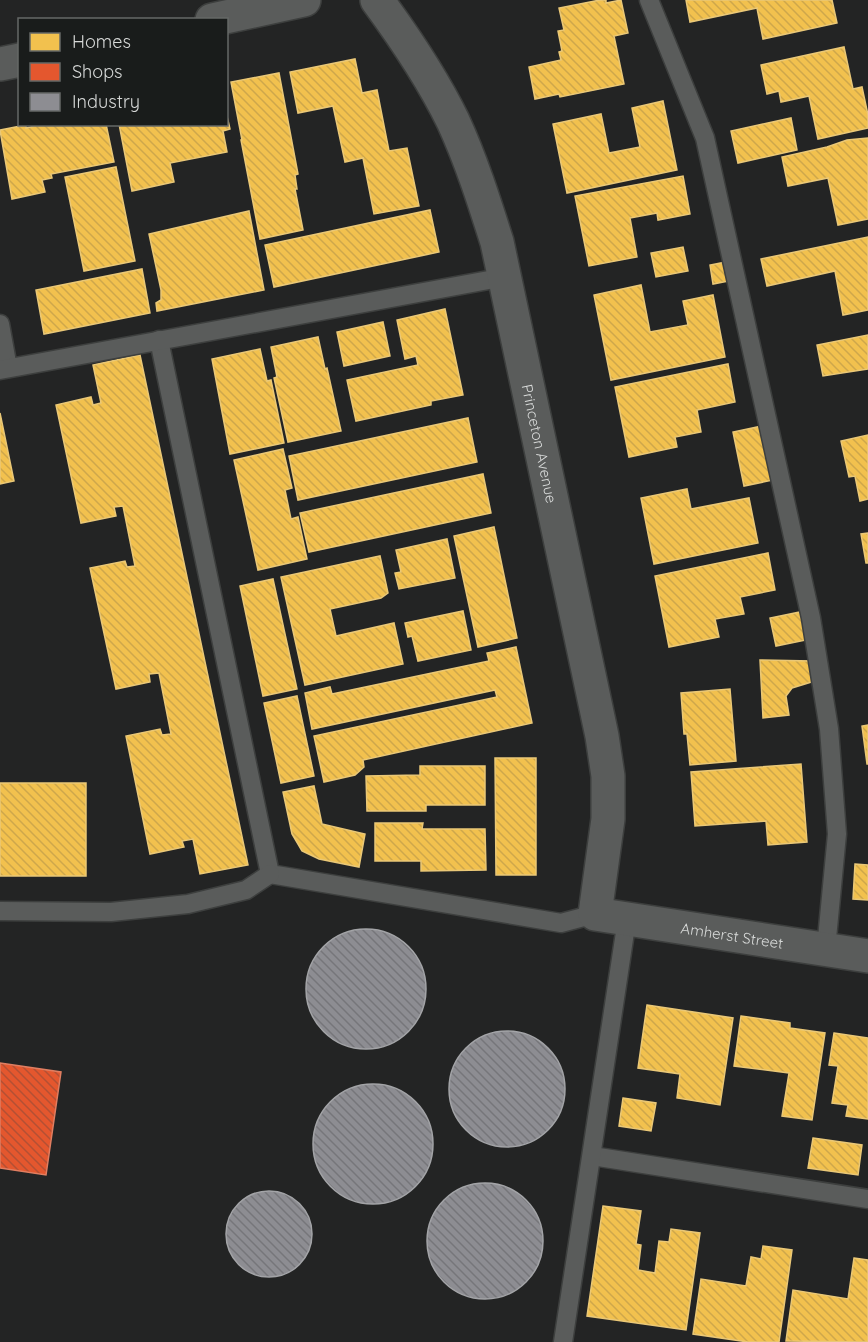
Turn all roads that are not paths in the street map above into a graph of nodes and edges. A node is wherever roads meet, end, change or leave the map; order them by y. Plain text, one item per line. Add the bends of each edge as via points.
1 (304, 0) edge
2 (377, 0) edge
3 (649, 0) edge
4 (221, 18) edge
5 (18, 60) edge
6 (0, 64) edge
7 (505, 277) junction
8 (0, 324) edge
9 (159, 340) junction
10 (4, 369) edge
11 (270, 874) junction
12 (0, 911) edge
13 (595, 915) junction
14 (627, 919) junction
15 (826, 949) junction
16 (868, 956) edge
17 (592, 1156) junction
18 (868, 1199) edge
19 (563, 1342) edge

1 - 4 street
2 - 7 street, Princeton Avenue via 411,47 452,120 475,174
3 - 15 lane via 705,138 811,618 829,729 837,834
5 - 6 street
7 - 9 lane
7 - 13 street, Princeton Avenue via 608,776 608,819
8 - 10 lane
9 - 10 lane
9 - 11 lane
11 - 12 lane via 246,890 188,904 111,912
11 - 13 lane via 561,923
13 - 14 street, Amherst Street
14 - 15 street, Amherst Street
14 - 17 lane
15 - 16 street, Amherst Street
17 - 18 lane
17 - 19 lane

